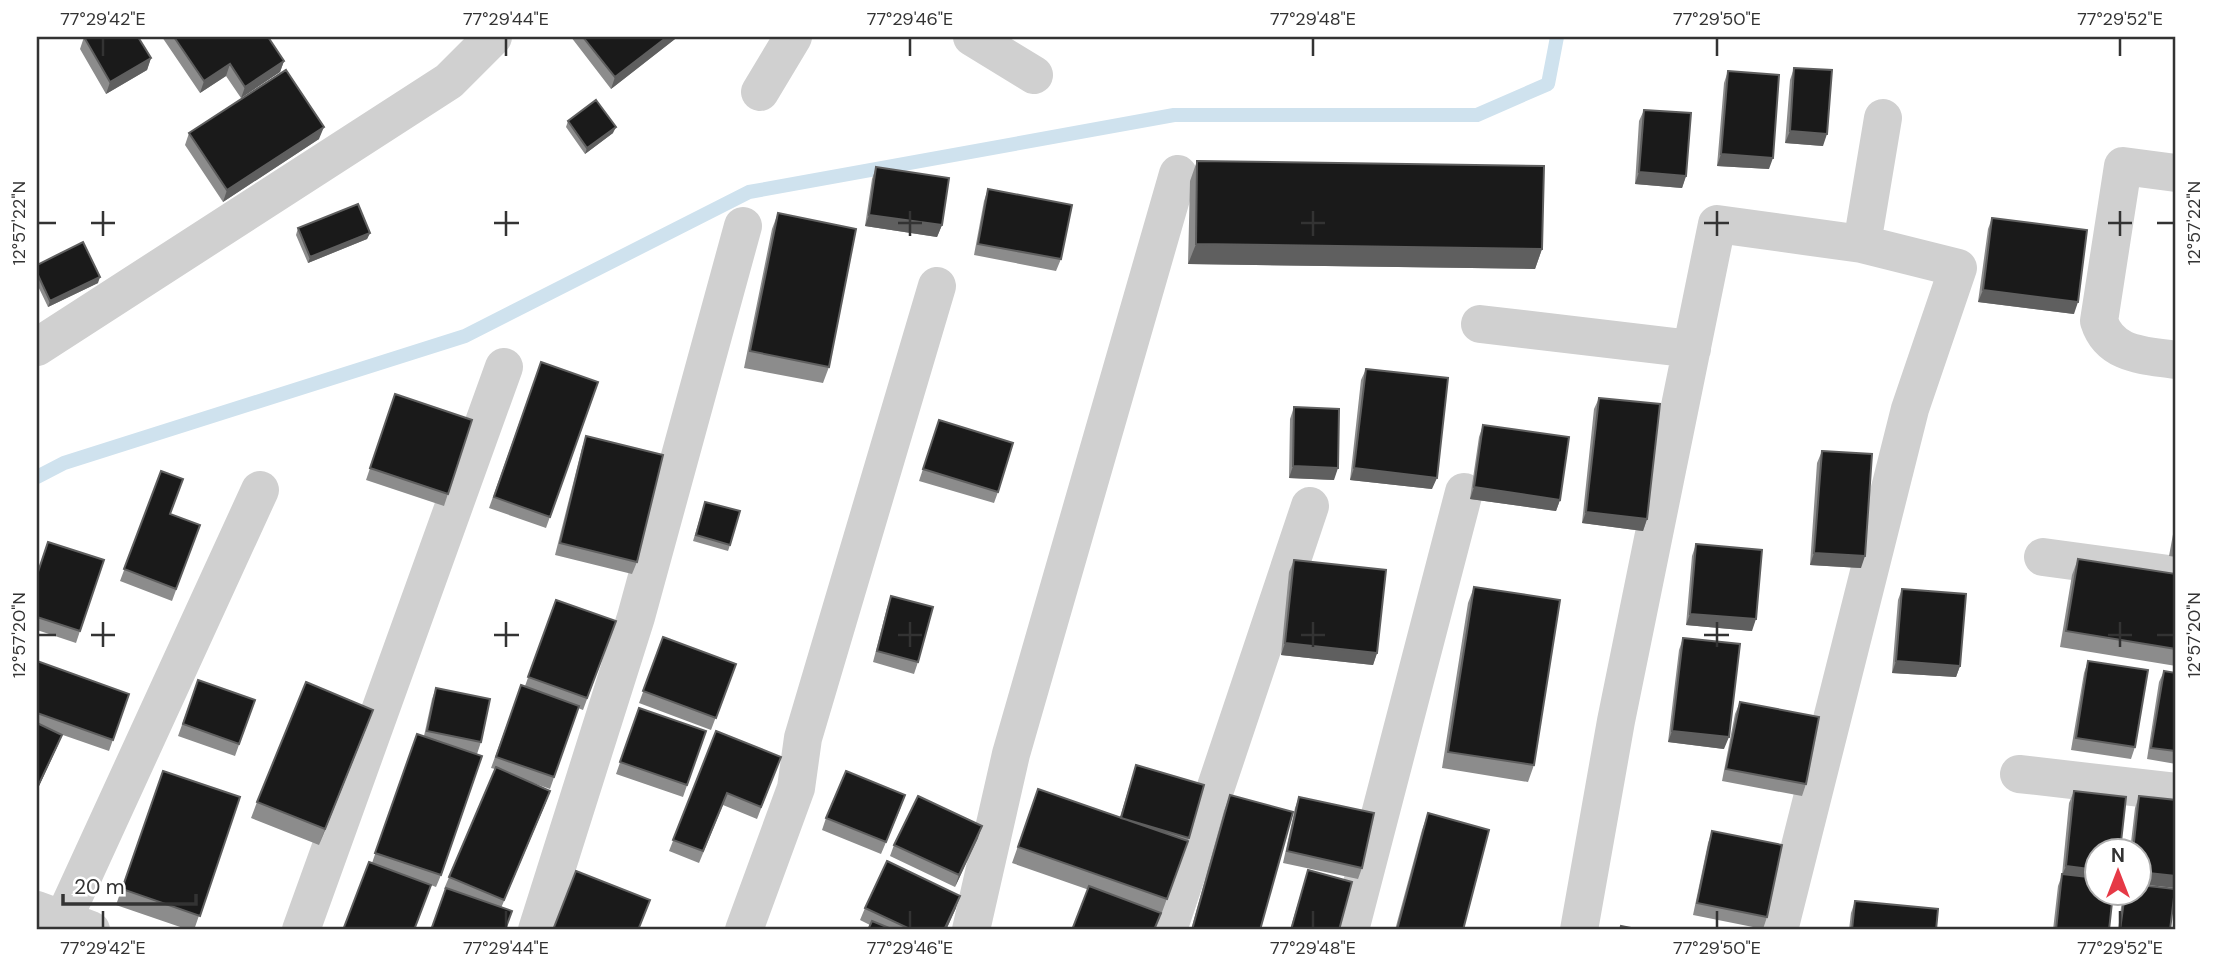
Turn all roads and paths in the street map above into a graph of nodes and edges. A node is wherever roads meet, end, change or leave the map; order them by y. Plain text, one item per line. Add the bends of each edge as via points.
1 (494, 37) edge
2 (793, 37) edge
3 (972, 37) edge
4 (1034, 75) dead end
5 (760, 92) dead end
6 (1883, 118) dead end
7 (2176, 173) edge
8 (1178, 174) dead end
9 (743, 226) dead end
10 (1862, 244) junction
11 (937, 286) dead end
12 (1480, 324) dead end
13 (37, 347) edge
14 (1692, 349) junction
15 (2176, 360) edge
16 (504, 367) dead end
17 (260, 490) dead end
18 (1464, 492) dead end
19 (1310, 506) dead end
20 (2043, 557) dead end
21 (2176, 575) edge
22 (2019, 774) dead end
23 (2176, 792) edge
24 (63, 920) edge
25 (301, 930) edge
26 (537, 930) edge
27 (744, 930) edge
28 (971, 930) edge
29 (1168, 930) edge
30 (1350, 930) edge
31 (1578, 930) edge
32 (1779, 930) edge

1 - 13 street via 449,81
2 - 5 street
3 - 4 street
6 - 10 street
7 - 15 street via 2123,166 2099,321 2110,342 2121,349
8 - 28 street via 1011,754
9 - 26 street via 636,617
10 - 14 street via 1717,224
10 - 32 street via 1958,268 1909,409
11 - 27 street via 803,738 796,788
12 - 14 street
14 - 31 street
16 - 25 street
17 - 24 street
18 - 30 street
19 - 29 street
20 - 21 street
22 - 23 street

